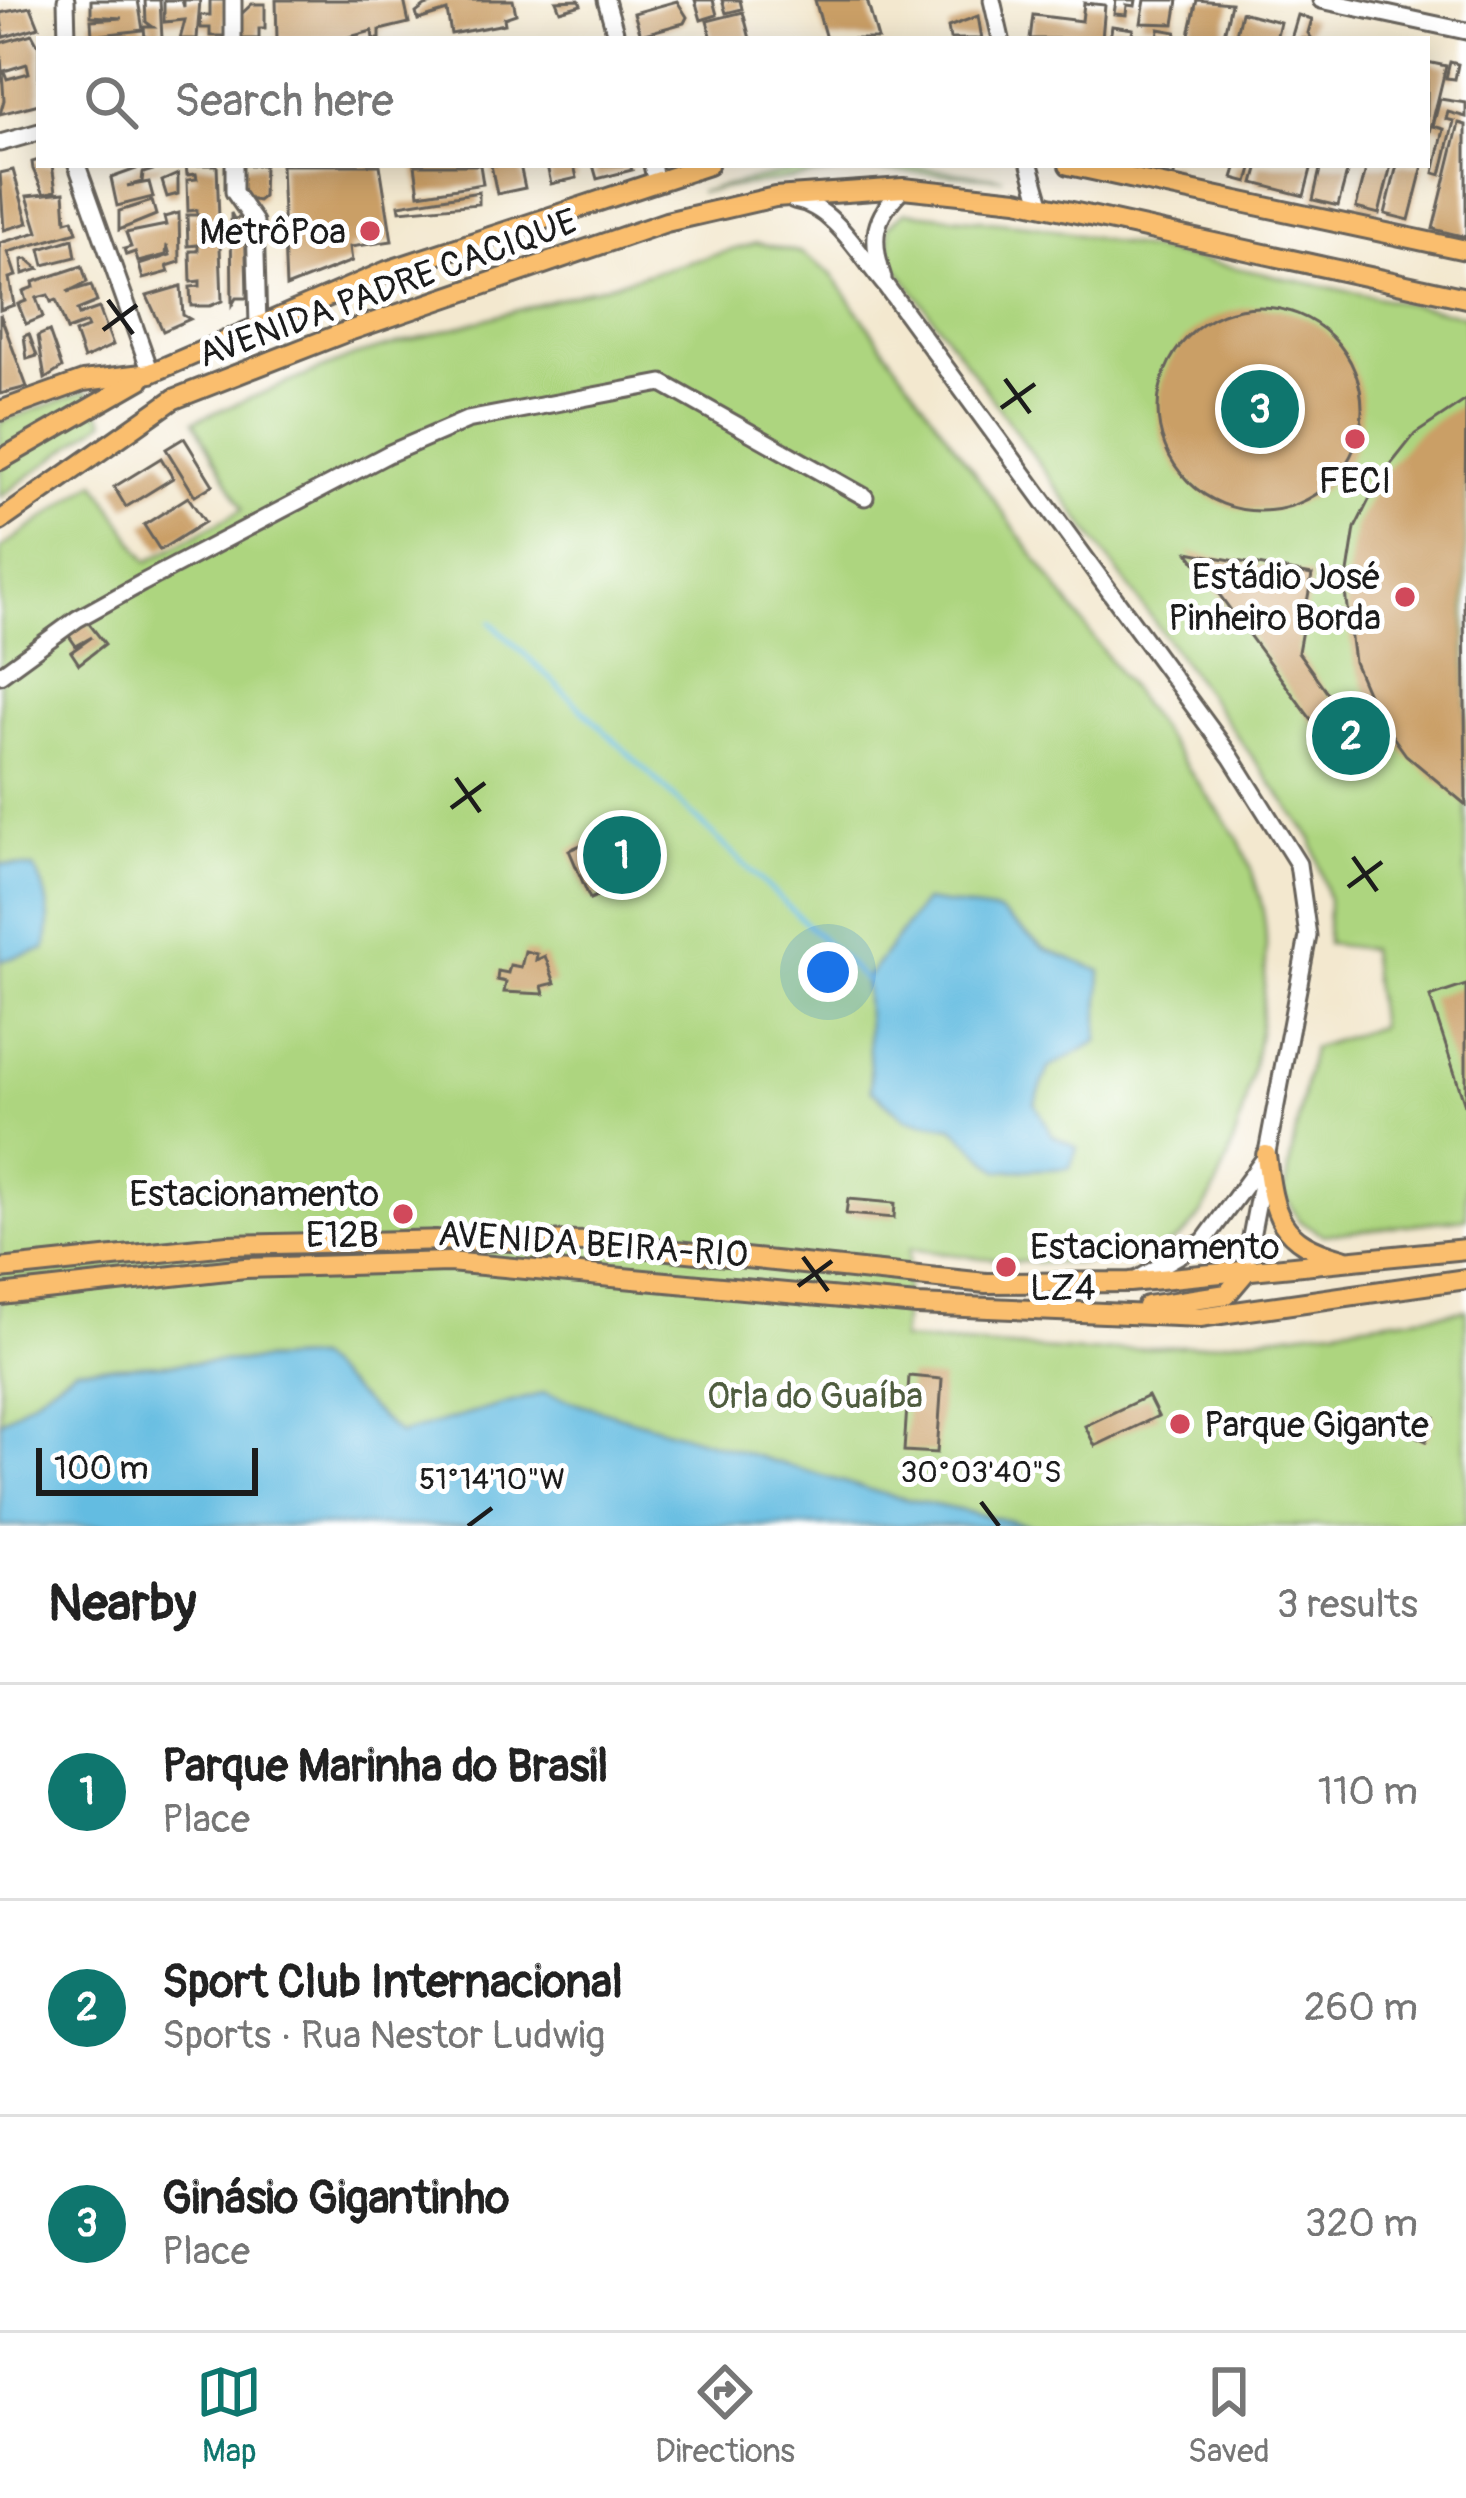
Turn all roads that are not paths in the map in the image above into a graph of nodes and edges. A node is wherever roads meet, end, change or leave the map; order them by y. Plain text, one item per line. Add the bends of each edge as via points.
1 (66, 0) edge
2 (232, 0) edge
3 (607, 0) edge
4 (992, 0) edge
5 (1322, 0) edge
6 (1466, 31) edge
7 (67, 36) edge
8 (233, 36) edge
9 (616, 36) edge
10 (1000, 36) edge
11 (36, 133) edge
12 (0, 143) edge
13 (78, 168) edge
14 (234, 168) edge
15 (684, 168) edge
16 (1031, 168) edge
17 (1083, 168) edge
18 (653, 172) edge
19 (903, 188) junction
20 (775, 197) junction
21 (1041, 203) junction
22 (1466, 250) edge
23 (886, 286) junction
24 (1466, 298) edge
25 (258, 325) junction
26 (151, 374) junction
27 (0, 411) edge
28 (0, 460) edge
29 (865, 497) dead end
30 (0, 520) edge
31 (0, 675) edge
32 (1266, 1155) junction
33 (1466, 1249) edge
34 (1360, 1263) junction
35 (0, 1270) edge
36 (1244, 1274) junction
37 (1466, 1280) edge
38 (1130, 1282) junction
39 (0, 1295) edge
40 (1087, 1313) junction

1 - 7 street
2 - 8 street
3 - 9 street
4 - 10 street
5 - 6 street
11 - 12 street
13 - 26 street
14 - 25 street via 234,192 255,222
15 - 18 main road, AVENIDA PADRE CACIQUE
16 - 21 street
17 - 22 main road
18 - 25 main road, AVENIDA PADRE CACIQUE
19 - 20 main road, AVENIDA PADRE CACIQUE
19 - 21 main road, AVENIDA PADRE CACIQUE
19 - 23 street via 876,219 872,244
20 - 23 street via 817,207
20 - 30 main road, AVENIDA PADRE CACIQUE via 666,222 174,399
21 - 24 main road, AVENIDA PADRE CACIQUE
23 - 32 street via 1231,757 1298,864 1308,936
25 - 26 main road, AVENIDA PADRE CACIQUE
26 - 27 main road, AVENIDA PADRE CACIQUE via 83,382
26 - 28 main road
29 - 31 street via 662,383 467,420 142,583
32 - 34 main road via 1273,1208 1285,1231 1316,1252
32 - 36 street
32 - 38 street via 1204,1241
33 - 34 main road, AVENIDA BEIRA-RIO
34 - 36 main road, AVENIDA BEIRA-RIO
35 - 38 main road, AVENIDA BEIRA-RIO via 227,1245 449,1240 591,1242 986,1283
36 - 38 main road, AVENIDA BEIRA-RIO
36 - 40 main road via 1222,1296
37 - 40 main road, AVENIDA BEIRA-RIO via 1200,1317
39 - 40 main road, AVENIDA BEIRA-RIO via 245,1268 448,1262 917,1306

